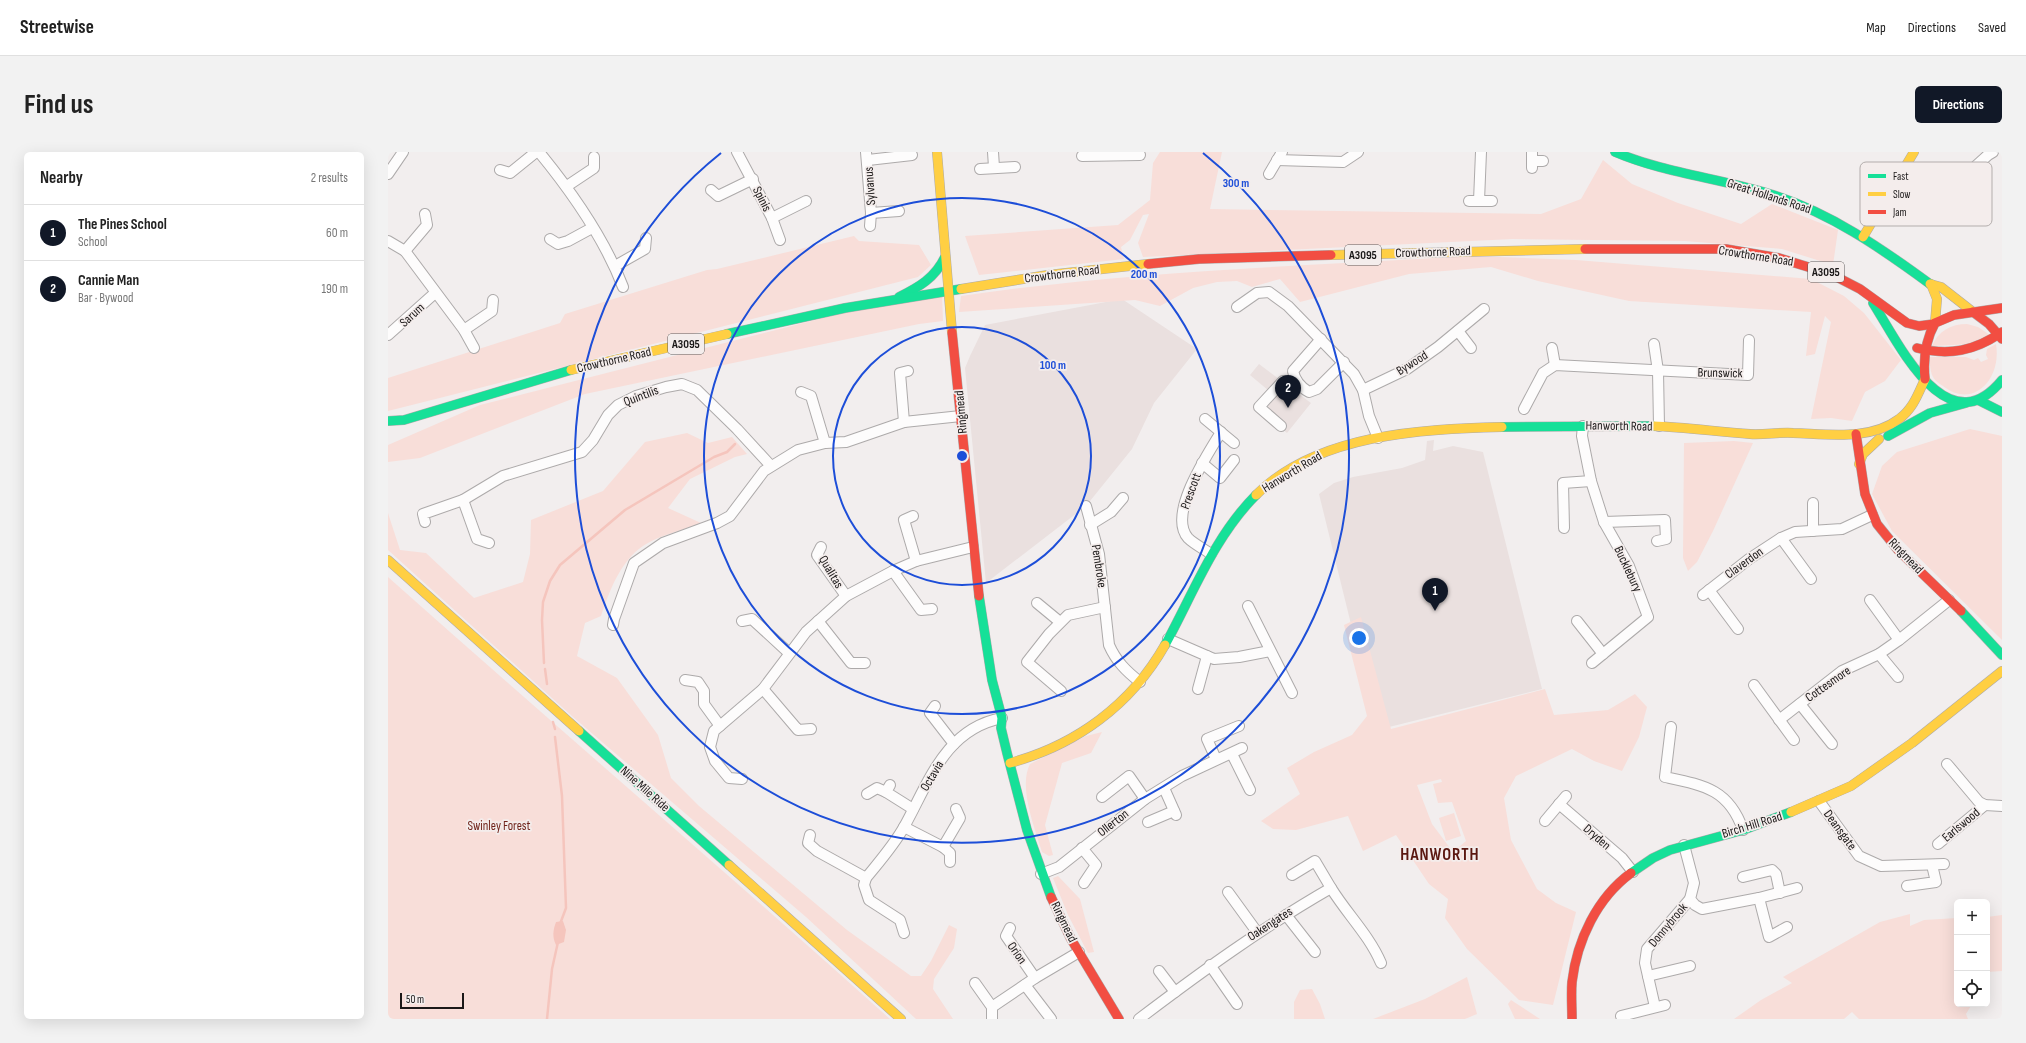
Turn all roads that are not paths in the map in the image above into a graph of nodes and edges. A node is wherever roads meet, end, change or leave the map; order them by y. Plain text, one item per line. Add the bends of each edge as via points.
1 (403, 152) edge
2 (536, 152) edge
3 (539, 152) edge
4 (737, 152) edge
5 (937, 152) edge
6 (993, 152) edge
7 (1358, 152) edge
8 (1481, 152) edge
9 (1615, 152) edge
10 (1914, 152) edge
11 (1993, 152) edge
12 (1121, 153) edge
13 (912, 155) dead end
14 (1140, 155) dead end
15 (867, 156) edge
16 (1082, 156) dead end
17 (1280, 156) edge
18 (594, 157) dead end
19 (1532, 160) edge
20 (1543, 161) dead end
21 (1908, 162) edge
22 (1980, 162) edge
23 (1015, 167) dead end
24 (980, 168) dead end
25 (994, 168) junction
26 (500, 170) dead end
27 (388, 174) edge
28 (1269, 174) dead end
29 (753, 179) junction
30 (567, 186) junction
31 (711, 190) dead end
32 (806, 200) dead end
33 (1492, 201) dead end
34 (899, 211) dead end
35 (871, 213) junction
36 (425, 214) dead end
37 (772, 218) junction
38 (870, 226) dead end
39 (1870, 226) edge
40 (592, 228) junction
41 (1863, 237) junction
42 (646, 238) dead end
43 (550, 239) dead end
44 (780, 240) dead end
45 (388, 241) edge
46 (405, 252) junction
47 (945, 257) junction
48 (615, 266) junction
49 (1931, 284) junction
50 (623, 287) dead end
51 (949, 290) junction
52 (435, 293) junction
53 (1869, 297) junction
54 (896, 298) junction
55 (493, 300) dead end
56 (1237, 307) dead end
57 (2002, 308) edge
58 (1484, 309) dead end
59 (1973, 312) junction
60 (1934, 323) junction
61 (1888, 328) junction
62 (464, 330) junction
63 (1458, 331) junction
64 (2001, 335) edge
65 (388, 336) edge
66 (1321, 339) junction
67 (1749, 340) dead end
68 (1654, 344) dead end
69 (474, 348) dead end
70 (1471, 348) dead end
71 (1552, 348) dead end
72 (1926, 351) junction
73 (1344, 362) junction
74 (1555, 365) junction
75 (908, 371) dead end
76 (1658, 371) junction
77 (1925, 379) junction
78 (2002, 380) edge
79 (1283, 381) dead end
80 (1363, 390) junction
81 (801, 392) dead end
82 (1978, 400) junction
83 (1966, 403) junction
84 (1524, 409) dead end
85 (2002, 412) edge
86 (961, 416) junction
87 (1205, 419) dead end
88 (404, 420) junction
89 (388, 421) edge
90 (904, 422) junction
91 (1281, 426) dead end
92 (1583, 426) junction
93 (1659, 426) junction
94 (388, 429) edge
95 (1221, 432) junction
96 (1378, 438) junction
97 (1857, 438) junction
98 (1879, 439) junction
99 (825, 443) junction
100 (1234, 443) dead end
101 (1234, 460) dead end
102 (1202, 463) junction
103 (1859, 464) junction
104 (771, 466) junction
105 (1591, 481) junction
106 (1123, 498) dead end
107 (463, 500) junction
108 (1813, 503) dead end
109 (1086, 506) dead end
110 (1872, 515) junction
111 (913, 516) dead end
112 (425, 522) dead end
113 (1604, 522) junction
114 (1090, 525) junction
115 (1564, 528) dead end
116 (1813, 530) junction
117 (1781, 538) junction
118 (1657, 541) dead end
119 (489, 543) dead end
120 (821, 547) dead end
121 (973, 547) junction
122 (1211, 554) junction
123 (388, 560) edge
124 (916, 561) junction
125 (893, 571) junction
126 (1811, 579) dead end
127 (846, 596) junction
128 (1870, 600) dead end
129 (1949, 600) junction
130 (1037, 604) dead end
131 (1248, 606) dead end
132 (1105, 607) junction
133 (932, 609) dead end
134 (742, 621) dead end
135 (818, 621) junction
136 (1577, 621) dead end
137 (1060, 622) junction
138 (614, 625) dead end
139 (1738, 629) dead end
140 (1168, 639) junction
141 (1899, 640) junction
142 (1270, 651) junction
143 (789, 653) junction
144 (1603, 654) junction
145 (1879, 654) junction
146 (2002, 655) edge
147 (1207, 656) junction
148 (865, 662) dead end
149 (1592, 664) dead end
150 (2002, 671) edge
151 (1898, 677) dead end
152 (685, 680) dead end
153 (1140, 682) junction
154 (1754, 685) dead end
155 (763, 689) junction
156 (1198, 689) dead end
157 (1061, 691) dead end
158 (1292, 693) dead end
159 (1800, 704) junction
160 (935, 706) dead end
161 (1002, 718) junction
162 (1779, 720) junction
163 (720, 726) junction
164 (1239, 726) dead end
165 (1671, 727) dead end
166 (811, 729) dead end
167 (1794, 740) dead end
168 (954, 744) junction
169 (1832, 744) dead end
170 (1242, 748) dead end
171 (1232, 754) junction
172 (1216, 759) junction
173 (1013, 763) junction
174 (1946, 764) dead end
175 (742, 779) dead end
176 (1164, 788) junction
177 (1250, 790) dead end
178 (868, 794) dead end
179 (1566, 796) dead end
180 (1102, 797) dead end
181 (1145, 799) junction
182 (1819, 801) junction
183 (1559, 804) junction
184 (1985, 805) junction
185 (2002, 806) edge
186 (913, 809) junction
187 (956, 809) dead end
188 (1545, 821) dead end
189 (1148, 822) dead end
190 (904, 827) junction
191 (1743, 830) junction
192 (810, 835) dead end
193 (1938, 844) dead end
194 (1684, 845) junction
195 (943, 847) junction
196 (1082, 848) junction
197 (950, 862) dead end
198 (1944, 864) dead end
199 (1932, 865) junction
200 (1633, 872) junction
201 (1041, 874) junction
202 (1292, 875) dead end
203 (1744, 877) dead end
204 (866, 878) junction
205 (1084, 883) dead end
206 (1907, 886) dead end
207 (1331, 888) junction
208 (1797, 888) dead end
209 (1228, 892) dead end
210 (1780, 893) junction
211 (1690, 898) junction
212 (1759, 898) junction
213 (1286, 915) junction
214 (1787, 927) dead end
215 (1010, 928) dead end
216 (1257, 932) junction
217 (904, 933) dead end
218 (1079, 952) junction
219 (1314, 952) dead end
220 (1381, 964) dead end
221 (1210, 965) junction
222 (1690, 966) dead end
223 (1159, 971) dead end
224 (1648, 976) junction
225 (1035, 978) junction
226 (975, 984) dead end
227 (1025, 985) junction
228 (1175, 992) junction
229 (1238, 1004) dead end
230 (1665, 1005) dead end
231 (992, 1007) junction
232 (1655, 1007) junction
233 (1621, 1016) dead end
234 (901, 1019) edge
235 (992, 1019) edge
236 (1051, 1019) edge
237 (1119, 1019) edge
238 (1139, 1019) edge
239 (1572, 1019) edge

1 - 27 street
2 - 26 street via 510,173
3 - 30 street
4 - 29 street, Spinis
5 - 47 street, Ringmead
6 - 25 street
7 - 17 street via 1343,162
8 - 33 street via 1474,201
9 - 41 street, Great Hollands Road via 1652,167 1742,185 1782,198 1814,210
10 - 21 street
11 - 22 street
12 - 14 street
12 - 16 street
13 - 15 street, Sylvanus
15 - 35 street, Sylvanus
17 - 28 street
18 - 30 street via 594,168
19 - 20 street
23 - 25 street
24 - 25 street
29 - 31 street, Spinis via 718,196
29 - 37 street, Spinis
30 - 40 street
32 - 37 street, Spinis
34 - 35 street, Sylvanus
35 - 38 street, Sylvanus
36 - 46 street via 427,225
37 - 44 street, Spinis
39 - 41 street
40 - 43 street via 558,244
40 - 48 street
41 - 49 street, Great Hollands Road
42 - 48 street via 645,248
45 - 46 street, Sarum
46 - 52 street, Sarum
47 - 51 street, Ringmead
47 - 54 street via 932,278
48 - 50 street
49 - 59 street, Great Hollands Road via 1941,287
49 - 60 street via 1937,299
51 - 53 street, Crowthorne Road / A3095 via 1048,275 1199,259 1679,248 1726,250 1792,261 1840,278
51 - 54 street, Crowthorne Road / A3095
51 - 86 street, Ringmead
52 - 62 street, Sarum
52 - 65 street, Sarum
53 - 60 street, Crowthorne Road / A3095 via 1908,323 1919,326
53 - 61 street, Crowthorne Road / A3095
54 - 88 street, Crowthorne Road / A3095 via 793,318 582,367
55 - 62 street via 492,311
56 - 66 street via 1257,293 1270,292
57 - 59 street
58 - 63 street, Bywood
59 - 60 street via 1949,316
59 - 64 street, Great Hollands Road
60 - 72 street
61 - 72 street, Crowthorne Road / A3095 via 1904,341
61 - 77 street, Crowthorne Road / A3095
62 - 69 street, Sarum
63 - 70 street
63 - 80 street, Bywood via 1407,369
64 - 72 street, A3095 via 1983,345 1964,351
66 - 73 street
66 - 73 street via 1293,371 1294,378 1301,387 1309,392 1317,389
67 - 76 street, Brunswick via 1748,375
68 - 76 street
71 - 74 street
72 - 77 street
73 - 80 street
74 - 76 street, Brunswick
74 - 84 street via 1543,372
75 - 90 street via 900,373
76 - 93 street
77 - 83 street, Crowthorne Road via 1942,396
77 - 97 street, Hanworth Road via 1915,403 1904,415
78 - 82 street, Hanworth Road via 1994,391
79 - 91 street via 1259,407
80 - 96 street via 1369,416
81 - 99 street via 811,396
82 - 83 street, Hanworth Road
82 - 85 street
83 - 98 street, Hanworth Road via 1930,413
86 - 90 street
86 - 121 street, Ringmead
87 - 95 street
88 - 89 street, Crowthorne Road / A3095
88 - 94 street, Crowthorne Road / A3095
90 - 99 street via 846,442
92 - 93 street, Hanworth Road
92 - 96 street, Hanworth Road via 1476,427
92 - 105 street, Bucklebury via 1582,436
93 - 97 street, Hanworth Road via 1752,434 1765,432
95 - 100 street
95 - 102 street, Prescott
96 - 122 street, Hanworth Road via 1322,453 1270,483 1236,516
97 - 98 street, Hanworth Road
97 - 103 street, Ringmead
98 - 103 street via 1863,454
99 - 104 street via 798,450
101 - 102 street, Prescott via 1220,478
102 - 122 street, Prescott via 1189,490 1182,518 1188,538
103 - 110 street, Ringmead
104 - 107 street, Quintilis via 697,390 682,384 636,396 618,405 608,415 594,440 582,452 503,476
104 - 138 street via 764,471 730,516 663,543 634,563
105 - 113 street, Bucklebury
105 - 115 street via 1562,483
106 - 114 street via 1111,512
107 - 112 street, Quintilis via 423,514
107 - 119 street via 477,539
108 - 116 street
109 - 114 street, Pembroke
110 - 116 street, Claverdon via 1842,529
110 - 129 street, Ringmead via 1890,540
111 - 124 street via 904,520
113 - 118 street via 1665,520 1666,539
113 - 144 street, Bucklebury via 1630,566 1650,620
114 - 132 street, Pembroke via 1099,554
116 - 117 street, Claverdon via 1795,532
117 - 126 street
117 - 139 street, Claverdon via 1706,592
120 - 127 street, Qualitas via 817,555
121 - 124 street, Qualitas
121 - 161 street, Ringmead via 992,680
122 - 140 street, Hanworth Road
123 - 234 street, Nine Mile Ride
124 - 125 street, Qualitas
125 - 127 street, Qualitas
125 - 133 street via 921,610
127 - 135 street, Qualitas
128 - 141 street
129 - 141 street, Cottesmore
129 - 146 street, Ringmead
130 - 137 street
131 - 142 street
132 - 137 street, Pembroke via 1068,615
132 - 153 street, Pembroke via 1106,631 1115,658
134 - 143 street via 752,618
135 - 143 street, Qualitas
135 - 148 street via 851,663
136 - 144 street
137 - 157 street, Pembroke via 1027,662
140 - 147 street
140 - 153 street, Hanworth Road
141 - 145 street, Cottesmore
142 - 147 street via 1239,658 1214,659
142 - 158 street
143 - 155 street, Qualitas
144 - 149 street, Bucklebury
145 - 151 street
145 - 159 street, Cottesmore via 1842,671
147 - 156 street
150 - 182 street, Birch Hill Road via 1912,743 1851,786
152 - 163 street via 698,682 704,691 704,704
153 - 173 street, Hanworth Road via 1107,716 1074,740 1043,754
154 - 162 street
155 - 163 street, Qualitas
155 - 166 street via 798,730
159 - 162 street, Cottesmore
159 - 169 street
160 - 168 street via 930,714
161 - 168 street, Octavia via 980,724
161 - 173 street, Ringmead via 1001,728
162 - 167 street
163 - 175 street, Qualitas via 714,731 710,747 715,761 729,778
164 - 172 street via 1207,739
165 - 191 street via 1660,776 1703,785 1728,801 1737,813
168 - 186 street, Octavia via 931,775
170 - 171 street, Ollerton
171 - 172 street, Ollerton
171 - 177 street
172 - 176 street, Ollerton
173 - 201 street, Ringmead via 1018,802
174 - 184 street, Earlswood via 1979,802
176 - 181 street, Ollerton
176 - 189 street, Ollerton via 1175,813
178 - 186 street via 877,788 888,789
179 - 183 street
180 - 181 street, Ollerton via 1126,773
181 - 196 street, Ollerton
182 - 191 street, Birch Hill Road
182 - 199 street, Deansgate via 1859,856 1881,866
183 - 188 street
183 - 200 street, Dryden via 1622,858
184 - 185 street, Earlswood
184 - 193 street, Earlswood
186 - 190 street, Octavia
187 - 195 street via 960,818
190 - 195 street
190 - 204 street, Octavia
191 - 194 street, Birch Hill Road
192 - 204 street via 808,844 817,851
194 - 200 street, Birch Hill Road via 1652,858
194 - 211 street, Donnybrook via 1694,883
195 - 197 street via 950,853
196 - 201 street, Ollerton via 1059,866
196 - 205 street via 1096,864
198 - 199 street, Deansgate
199 - 206 street via 1936,882
200 - 239 street, Birch Hill Road via 1618,883 1602,902 1583,935 1572,982
201 - 218 street, Ringmead via 1064,927
202 - 207 street via 1315,861
203 - 210 street via 1772,870 1776,874
204 - 217 street via 864,886 869,900 900,920
207 - 213 street, Oakengates
207 - 220 street via 1373,945
208 - 210 street, Donnybrook
209 - 216 street
210 - 212 street, Donnybrook
211 - 212 street, Donnybrook via 1702,909
211 - 224 street, Donnybrook via 1647,949 1645,963
212 - 214 street via 1767,938
213 - 216 street, Oakengates
213 - 219 street
215 - 225 street, Orion via 1006,936 1010,944
216 - 221 street, Oakengates
218 - 225 street, Orion
218 - 237 street, Ringmead
221 - 228 street, Oakengates
221 - 229 street
222 - 224 street
223 - 228 street
224 - 232 street, Donnybrook
225 - 227 street, Orion
226 - 231 street
227 - 231 street, Orion
227 - 236 street
228 - 238 street, Oakengates
230 - 232 street
231 - 235 street
232 - 233 street

